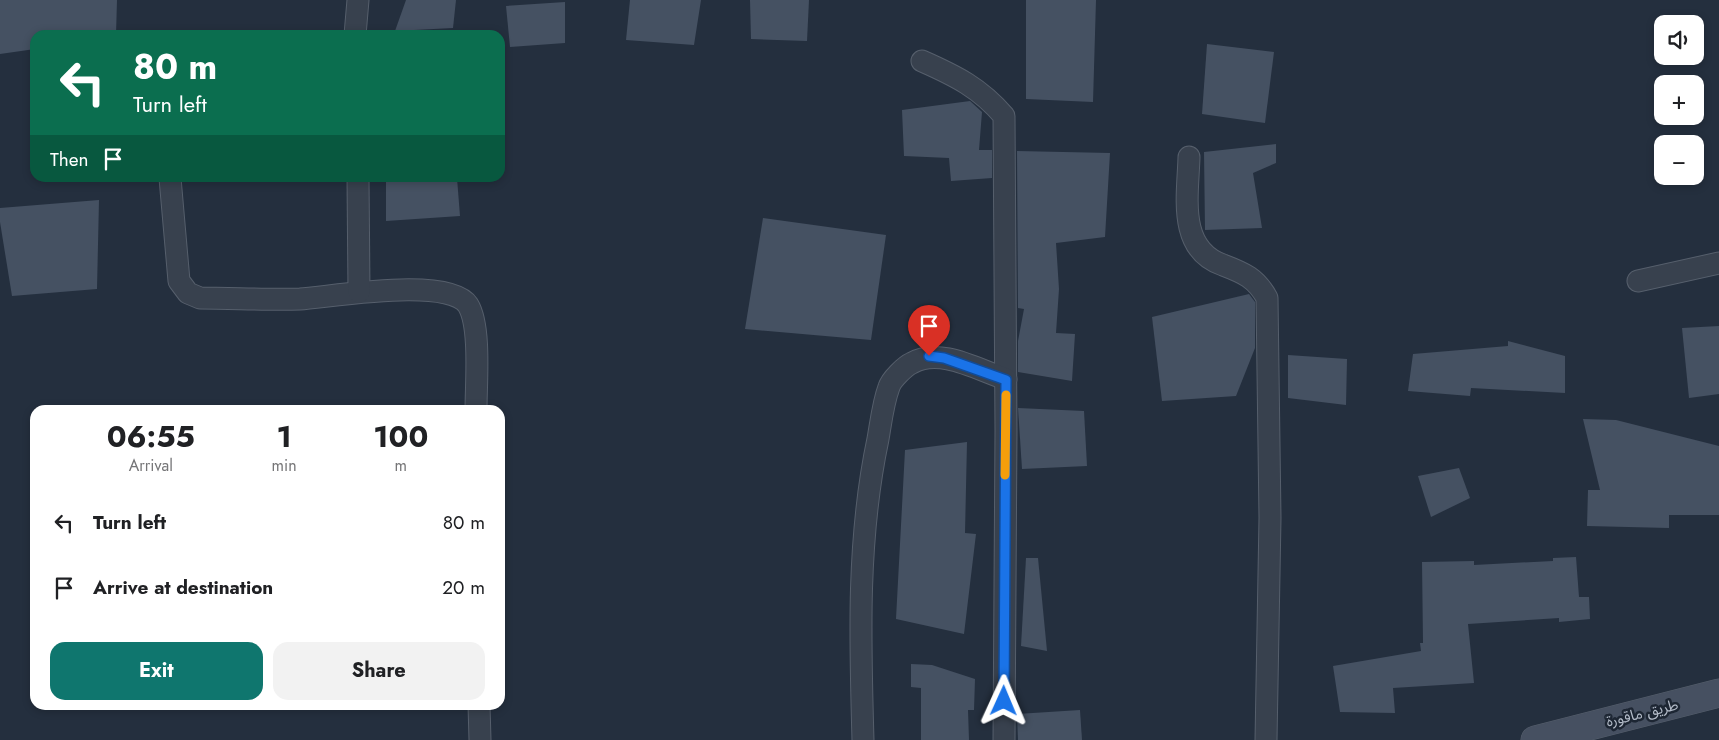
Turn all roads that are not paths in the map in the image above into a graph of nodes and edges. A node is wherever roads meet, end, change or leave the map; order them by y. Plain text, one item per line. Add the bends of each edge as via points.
1 (358, 0) edge
2 (355, 30) edge
3 (922, 62) dead end
4 (1189, 157) dead end
5 (170, 182) edge
6 (358, 182) edge
7 (1719, 263) edge
8 (1638, 281) dead end
9 (359, 292) junction
10 (1006, 380) junction
11 (476, 405) edge
12 (1719, 693) edge
13 (479, 710) edge
14 (480, 740) edge
15 (864, 740) edge
16 (1004, 740) edge
17 (1266, 740) edge
18 (1535, 740) edge

1 - 2 street
3 - 10 street via 950,73 987,96 1004,116
4 - 17 street via 1187,225 1200,250 1210,260 1249,275 1267,298 1270,518
5 - 9 street via 180,281 188,293 200,298 300,299
6 - 9 street
7 - 8 street
9 - 11 street via 444,292 466,302 475,320
10 - 15 street via 944,358 929,356 911,363 889,385 870,477 866,515 860,642
10 - 16 street
12 - 18 street, طريق ماقورة
13 - 14 street

